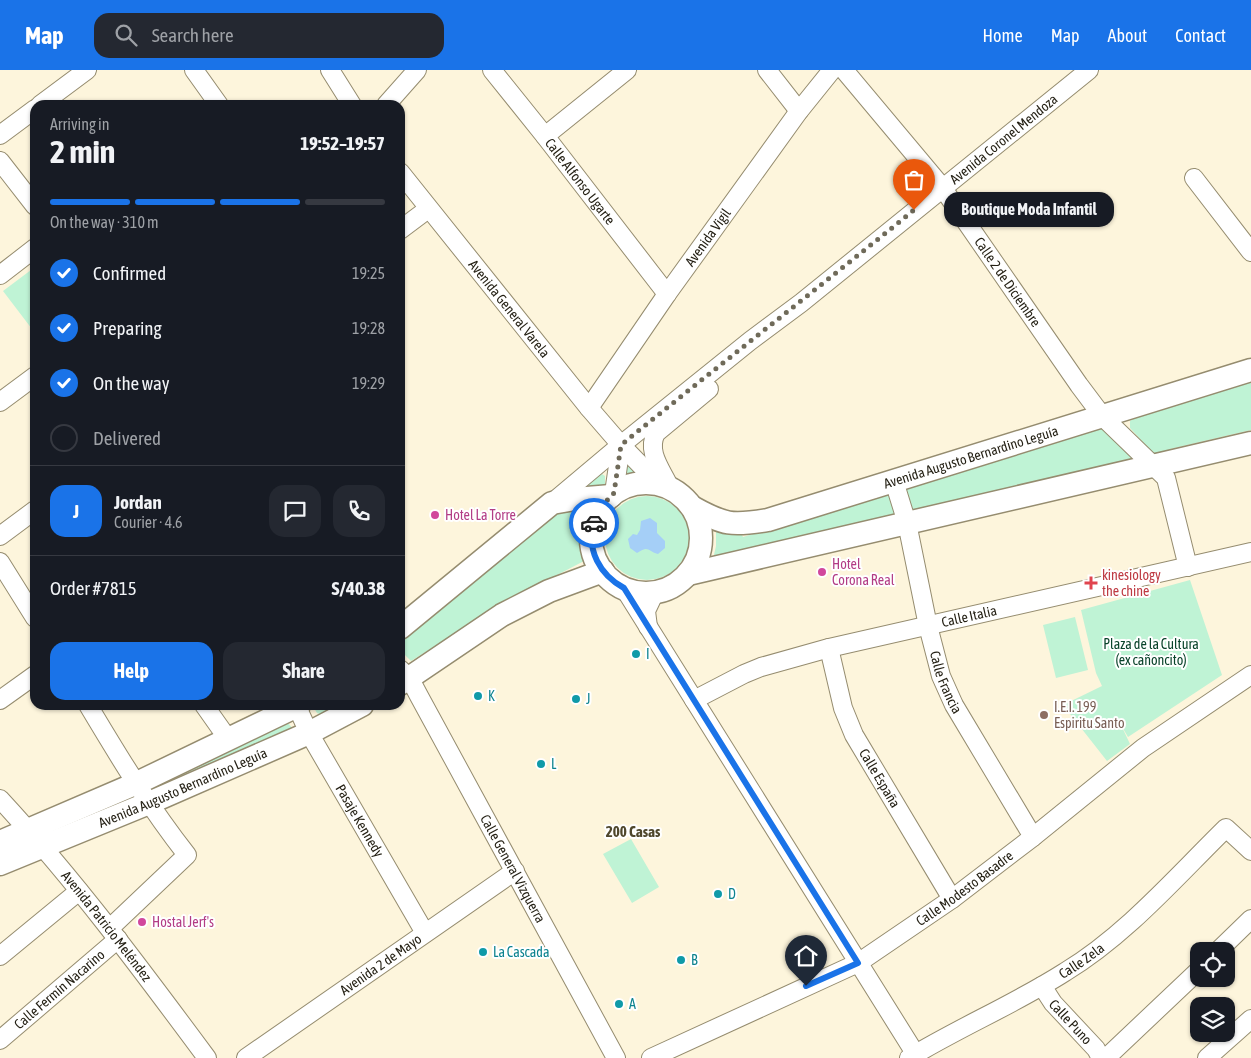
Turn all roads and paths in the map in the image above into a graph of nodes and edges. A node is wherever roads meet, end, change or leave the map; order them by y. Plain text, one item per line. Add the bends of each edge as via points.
1 (87, 70) edge
2 (194, 70) edge
3 (330, 70) edge
4 (417, 70) edge
5 (492, 70) edge
6 (627, 70) edge
7 (767, 70) edge
8 (832, 70) edge
9 (844, 70) edge
10 (1089, 70) edge
11 (47, 100) edge
12 (215, 100) edge
13 (349, 100) edge
14 (390, 100) edge
15 (799, 110) junction
16 (30, 113) edge
17 (0, 135) edge
18 (545, 136) junction
19 (0, 162) edge
20 (1194, 178) dead end
21 (405, 179) edge
22 (942, 187) junction
23 (30, 200) edge
24 (428, 209) junction
25 (405, 226) edge
26 (30, 252) edge
27 (1251, 252) edge
28 (0, 276) edge
29 (667, 294) junction
30 (801, 302) junction
31 (1251, 370) edge
32 (30, 385) edge
33 (0, 402) edge
34 (589, 408) junction
35 (1103, 417) junction
36 (1251, 443) edge
37 (621, 445) junction
38 (1155, 466) junction
39 (894, 481) junction
40 (665, 486) junction
41 (613, 494) junction
42 (552, 504) junction
43 (692, 507) junction
44 (30, 514) edge
45 (907, 523) junction
46 (0, 536) edge
47 (1251, 552) edge
48 (0, 562) edge
49 (1188, 567) junction
50 (603, 571) junction
51 (688, 574) junction
52 (624, 588) junction
53 (655, 592) junction
54 (30, 610) edge
55 (405, 624) edge
56 (928, 626) junction
57 (648, 627) junction
58 (829, 648) junction
59 (1251, 675) edge
60 (405, 677) edge
61 (30, 679) edge
62 (405, 681) edge
63 (0, 700) edge
64 (694, 700) junction
65 (91, 710) edge
66 (208, 710) edge
67 (290, 710) edge
68 (300, 710) edge
69 (353, 710) edge
70 (309, 733) junction
71 (228, 739) junction
72 (135, 784) junction
73 (0, 799) edge
74 (149, 803) junction
75 (1033, 837) junction
76 (35, 838) junction
77 (0, 842) edge
78 (1251, 851) edge
79 (0, 864) edge
80 (515, 871) junction
81 (79, 891) junction
82 (952, 899) junction
83 (1251, 920) edge
84 (114, 934) junction
85 (425, 934) junction
86 (1228, 942) edge
87 (0, 956) edge
88 (858, 963) junction
89 (1190, 979) edge
90 (1042, 986) junction
91 (1251, 1018) edge
92 (0, 1040) edge
93 (914, 1057) edge
94 (207, 1058) edge
95 (246, 1058) edge
96 (616, 1058) edge
97 (651, 1058) edge
98 (1101, 1058) edge
99 (1106, 1058) edge
100 (1207, 1058) edge

1 - 11 street
2 - 12 street
3 - 13 street
4 - 14 street
5 - 18 street, Calle Alfonso Ugarte
6 - 18 street
7 - 15 street
8 - 15 street, Avenida Vigil
9 - 22 street, Calle 2 de Diciembre
10 - 22 street, Avenida Coronel Mendoza
15 - 29 street, Avenida Vigil
16 - 17 street
18 - 29 street, Calle Alfonso Ugarte
19 - 23 street
20 - 27 street
21 - 24 street, Avenida General Varela
22 - 30 street, Avenida Coronel Mendoza
22 - 35 street, Calle 2 de Diciembre
24 - 25 street
24 - 34 street, Avenida General Varela
26 - 28 street
29 - 34 street, Avenida Vigil
30 - 37 street, Avenida Coronel Mendoza
30 - 40 street, Avenida Coronel Mendoza via 757,350 656,433 652,440 653,454
31 - 35 main road, Avenida Augusto Bernardino Leguía
32 - 33 street
34 - 37 street, Avenida General Varela
35 - 38 street, Calle 2 de Diciembre
35 - 39 main road, Avenida Augusto Bernardino Leguía
36 - 38 main road
37 - 40 street, Avenida General Varela
37 - 41 street
37 - 42 street
38 - 45 main road
38 - 49 street, Calle 2 de Diciembre via 1166,478
39 - 43 main road, Avenida Augusto Bernardino Leguía via 750,523 732,524
39 - 45 street, Calle Francia
40 - 41 main road via 635,484
40 - 43 main road via 683,496
41 - 42 main road
41 - 50 main road via 600,508 592,529 593,551
42 - 55 main road
43 - 51 main road via 702,534 701,548
44 - 46 street
45 - 51 main road
45 - 56 street, Calle Francia
47 - 49 street, Calle Italia
48 - 54 street
49 - 56 street, Calle Italia
50 - 52 main road
50 - 60 main road via 549,591 502,615
51 - 53 main road
52 - 53 main road
52 - 57 street
53 - 57 street via 646,610
56 - 58 street, Calle Italia
56 - 75 street, Calle Francia via 941,676 954,705
57 - 64 street
58 - 64 street, Calle Italia via 761,667
58 - 82 street, Calle España via 843,708 854,735
59 - 75 street, Calle Modesto Basadre via 1143,748
61 - 63 street
62 - 80 street, Calle General Vizquerra
64 - 88 street
65 - 72 street
66 - 71 street
67 - 71 main road, Avenida Augusto Bernardino Leguía
68 - 70 street, Pasaje Kennedy
69 - 70 main road, Avenida Augusto Bernardino Leguía
70 - 74 main road, Avenida Augusto Bernardino Leguía
70 - 85 street, Pasaje Kennedy
71 - 72 main road, Avenida Augusto Bernardino Leguía
72 - 74 street
72 - 76 main road, Avenida Augusto Bernardino Leguía
73 - 76 street, Avenida Patricio Meléndez
74 - 76 main road, Avenida Augusto Bernardino Leguía
74 - 84 street, Calle Fermín Nacarino via 187,855
75 - 82 street, Calle Modesto Basadre
76 - 77 main road, Avenida Augusto Bernardino Leguía
76 - 79 main road, Avenida Augusto Bernardino Leguía
76 - 81 street, Avenida Patricio Meléndez
78 - 90 street, Calle Zela via 1226,828 1124,929
80 - 85 street, Avenida 2 de Mayo
80 - 96 street, Calle General Vizquerra
81 - 84 street, Avenida Patricio Meléndez
81 - 87 street
82 - 88 street, Calle Modesto Basadre
83 - 86 street
84 - 92 street, Calle Fermín Nacarino
84 - 94 street, Avenida Patricio Meléndez
85 - 95 street, Avenida 2 de Mayo
88 - 93 street
88 - 97 street, Calle Modesto Basadre
89 - 99 street
90 - 93 street, Calle Zela
90 - 98 street, Calle Puno
91 - 100 street

